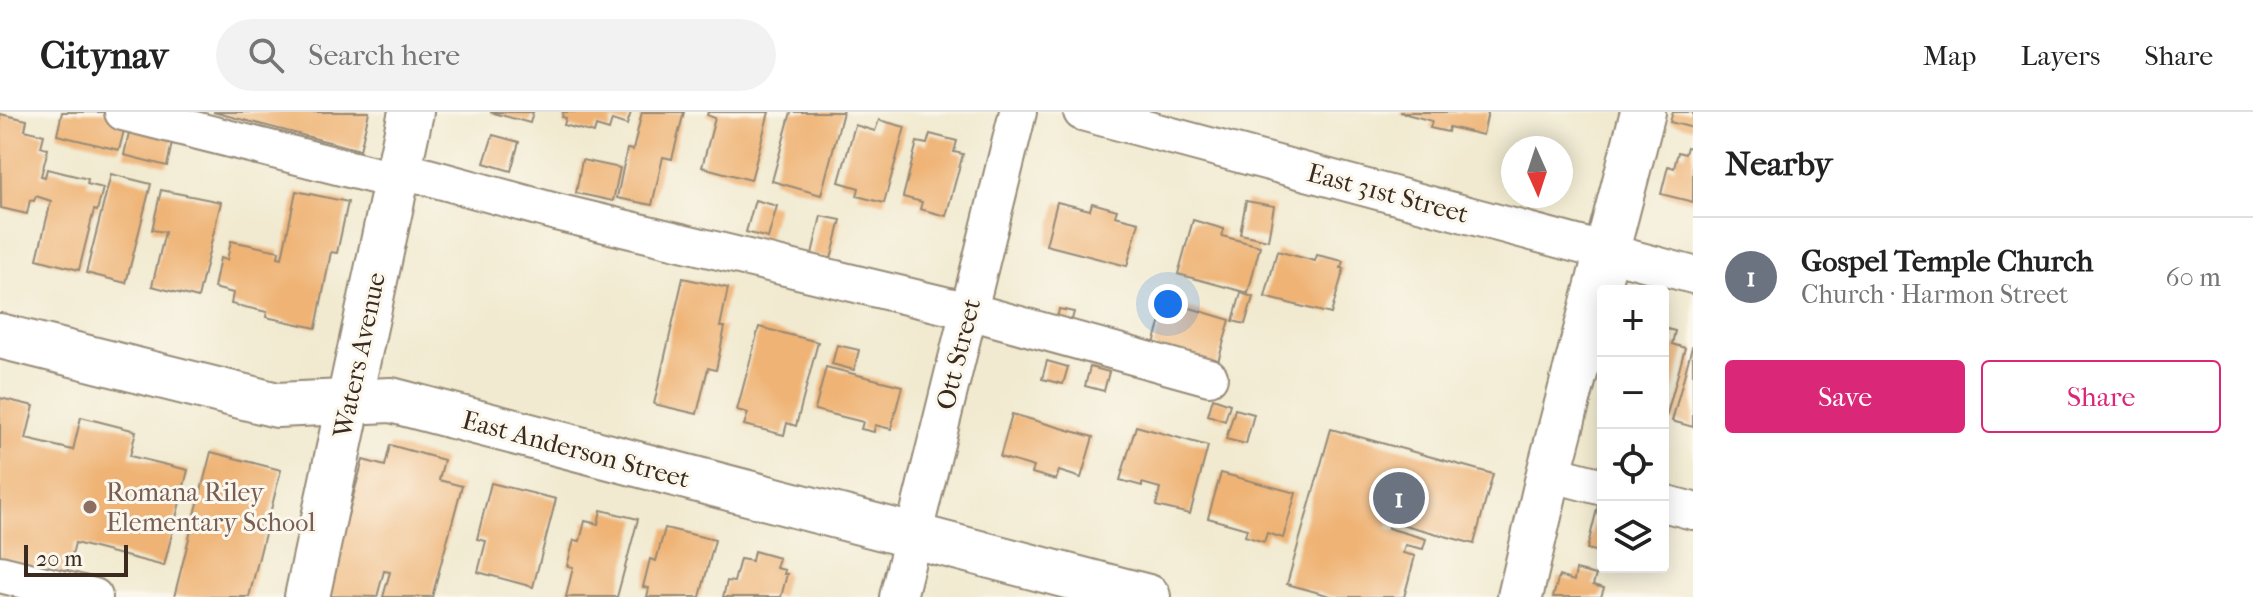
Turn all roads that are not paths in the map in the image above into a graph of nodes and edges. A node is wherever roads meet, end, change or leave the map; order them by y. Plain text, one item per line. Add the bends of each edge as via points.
1 (123, 112) edge
2 (411, 112) edge
3 (1018, 112) edge
4 (1082, 112) edge
5 (1643, 112) edge
6 (398, 175) junction
7 (1606, 252) junction
8 (1693, 275) edge
9 (969, 311) junction
10 (0, 336) edge
11 (1209, 377) dead end
12 (349, 404) junction
13 (1549, 473) junction
14 (1597, 485) edge
15 (1669, 505) edge
16 (1693, 511) edge
17 (913, 536) junction
18 (0, 574) edge
19 (94, 597) edge
20 (307, 597) edge
21 (898, 597) edge
22 (1148, 597) edge
23 (1520, 597) edge

1 - 6 street
2 - 6 main road, Waters Avenue
3 - 9 street, Ott Street
4 - 7 street, East 31st Street
5 - 7 main road
6 - 9 street
6 - 12 main road, Waters Avenue
7 - 8 street, East 31st Street
7 - 13 main road
9 - 11 street
9 - 17 street, Ott Street
10 - 12 main road, East Anderson Street via 277,405
12 - 17 main road, East Anderson Street via 391,400
12 - 20 main road, Waters Avenue
13 - 14 street
13 - 23 main road
15 - 16 street
17 - 21 street, Ott Street
17 - 22 main road, East Anderson Street
18 - 19 street

